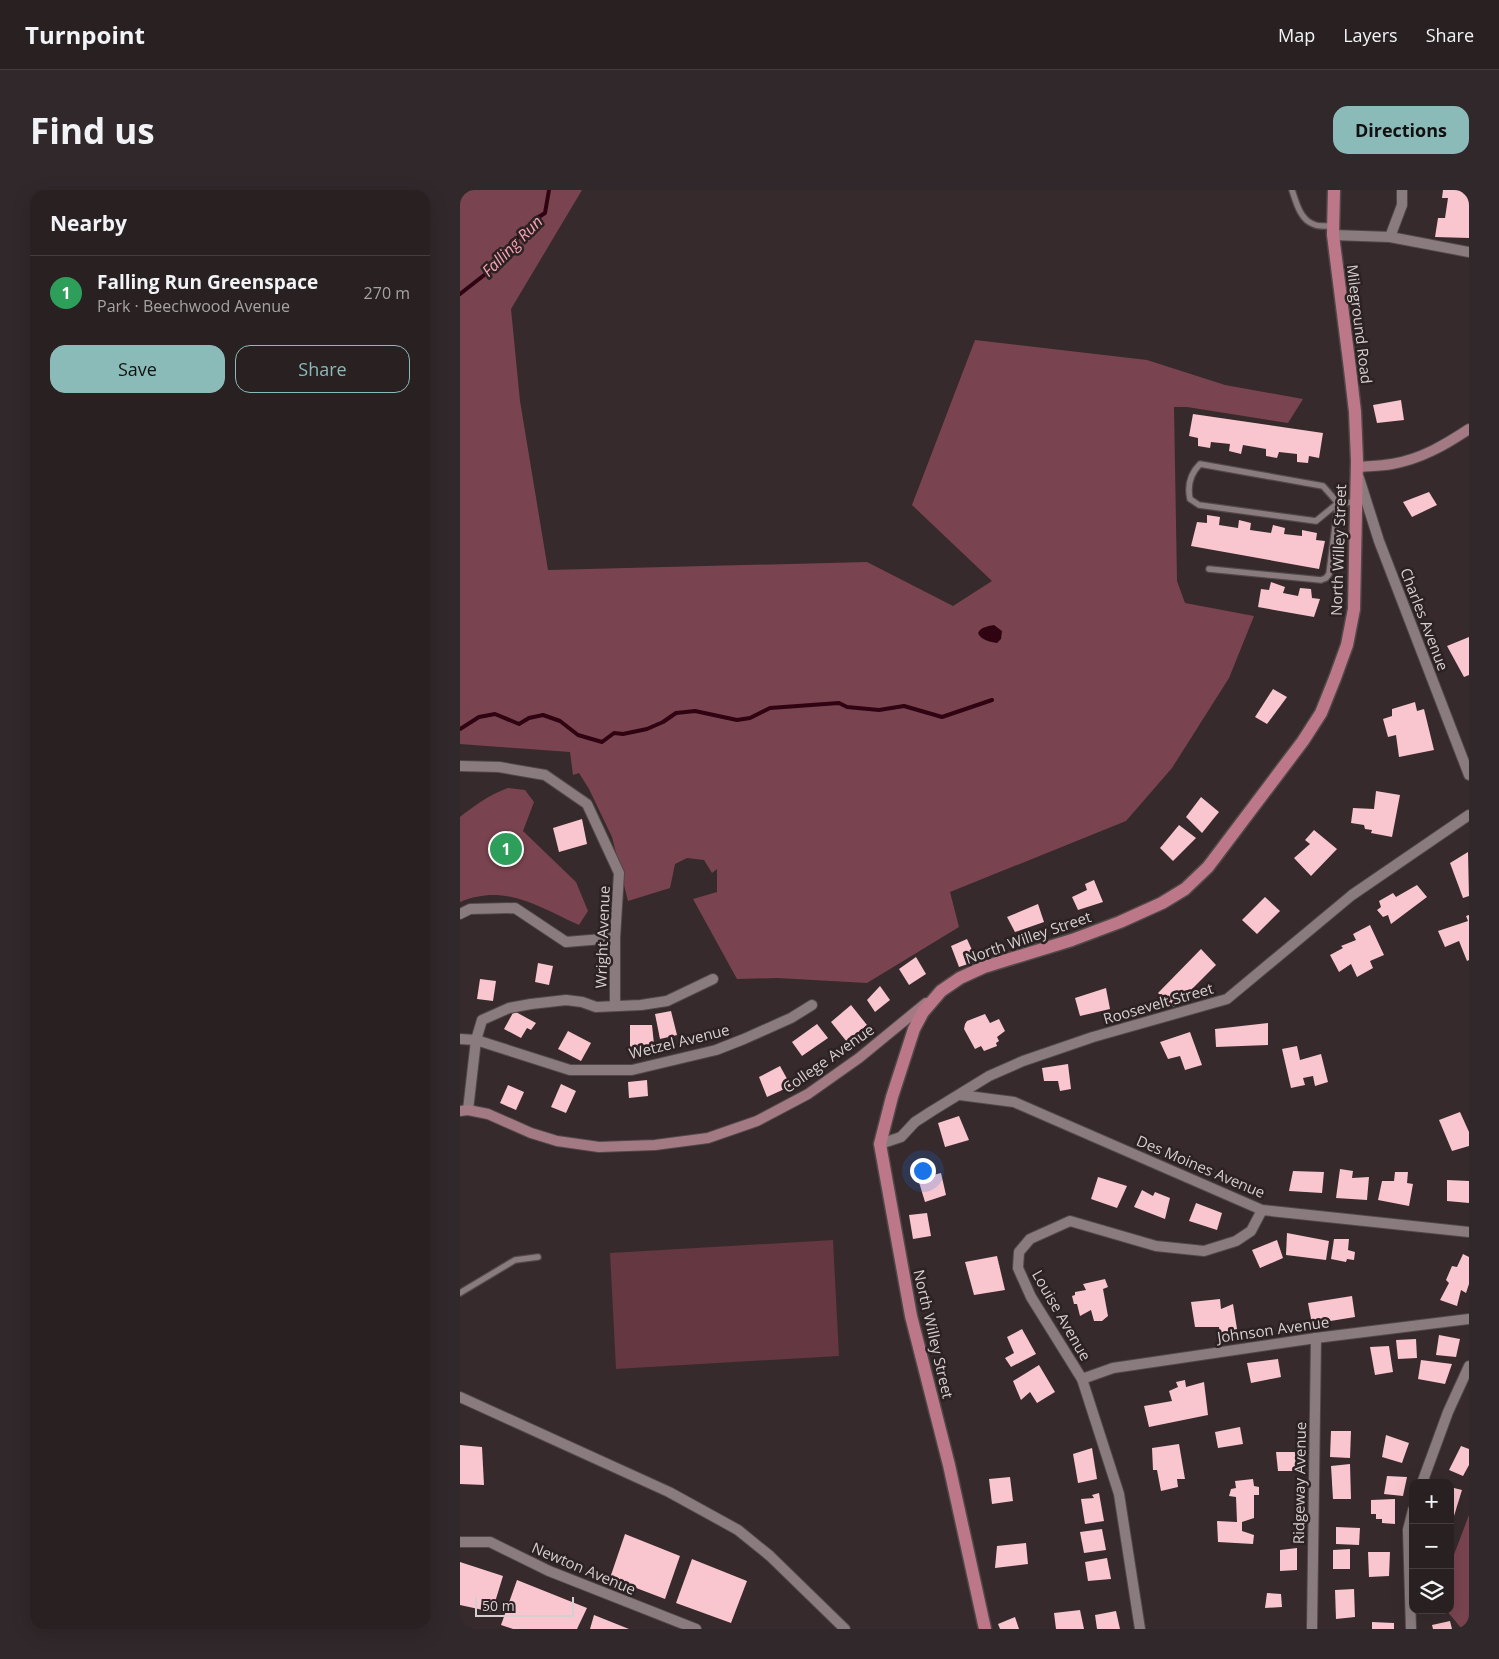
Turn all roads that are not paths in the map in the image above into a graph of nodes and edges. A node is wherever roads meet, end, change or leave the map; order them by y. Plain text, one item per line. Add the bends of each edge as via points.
1 (1292, 190) edge
2 (1334, 190) edge
3 (1402, 190) edge
4 (1333, 230) junction
5 (1390, 237) junction
6 (1469, 252) edge
7 (1469, 429) edge
8 (1357, 467) junction
9 (1356, 502) junction
10 (1338, 503) junction
11 (1208, 568) dead end
12 (460, 766) edge
13 (1469, 775) edge
14 (1469, 815) edge
15 (460, 914) edge
16 (615, 938) junction
17 (713, 979) dead end
18 (941, 991) junction
19 (812, 1005) dead end
20 (615, 1006) junction
21 (460, 1039) edge
22 (476, 1040) junction
23 (960, 1095) junction
24 (464, 1110) edge
25 (880, 1144) junction
26 (1262, 1210) junction
27 (1469, 1232) edge
28 (538, 1257) dead end
29 (460, 1293) edge
30 (1469, 1319) edge
31 (1316, 1338) junction
32 (1469, 1366) edge
33 (1082, 1378) junction
34 (461, 1397) edge
35 (1423, 1479) edge
36 (1410, 1524) edge
37 (460, 1542) edge
38 (696, 1629) edge
39 (845, 1629) edge
40 (985, 1629) edge
41 (1140, 1629) edge
42 (1312, 1629) edge
43 (1410, 1629) edge

1 - 4 lane via 1307,220
2 - 4 main road, Mileground Road
3 - 5 street via 1402,205
4 - 5 street
4 - 8 main road, Mileground Road via 1351,378
5 - 6 street
7 - 8 street via 1416,458
8 - 9 main road, North Willey Street
8 - 13 street, Charles Avenue via 1379,541
9 - 10 lane
9 - 18 main road, North Willey Street via 1354,609 1346,645 1321,713 1303,742 1208,867 1162,903 1072,940 984,968 960,978
10 - 10 lane via 1323,486 1200,464 1189,483 1190,499 1199,505 1316,521
10 - 11 lane via 1326,578
12 - 16 street, Wright Avenue via 499,767 546,775 587,804 619,873
14 - 23 street, Roosevelt Street via 1352,895 1227,998 1023,1061 989,1076
15 - 16 street via 470,909 515,908 566,942
16 - 20 street, Wright Avenue
17 - 20 street via 667,1001
18 - 24 street, College Avenue via 859,1058 808,1094 757,1121 708,1138 599,1148 557,1141 488,1114
18 - 25 main road, North Willey Street via 923,1012 914,1029
19 - 22 street, Wetzel Avenue via 791,1018 716,1050 632,1070 570,1070
20 - 22 street via 596,1007 566,1000 509,1008 482,1020
21 - 22 street, Wetzel Avenue
22 - 24 street
23 - 25 street, Roosevelt Street via 914,1122 901,1137
23 - 26 street, Des Moines Avenue via 1014,1102
25 - 40 main road, North Willey Street via 911,1316 949,1465
26 - 27 street, Des Moines Avenue
26 - 33 street, Louise Avenue via 1251,1231 1236,1241 1204,1251 1156,1246 1070,1221 1030,1239 1019,1252 1018,1268 1031,1297
28 - 29 lane via 515,1260
30 - 31 street, Johnson Avenue
31 - 33 street, Johnson Avenue via 1113,1368
31 - 42 street, Ridgeway Avenue
32 - 35 street
33 - 41 street, Louise Avenue via 1119,1494
34 - 39 street via 670,1492 738,1530 770,1556
36 - 43 street
37 - 38 street, Newton Avenue via 490,1542 549,1572

